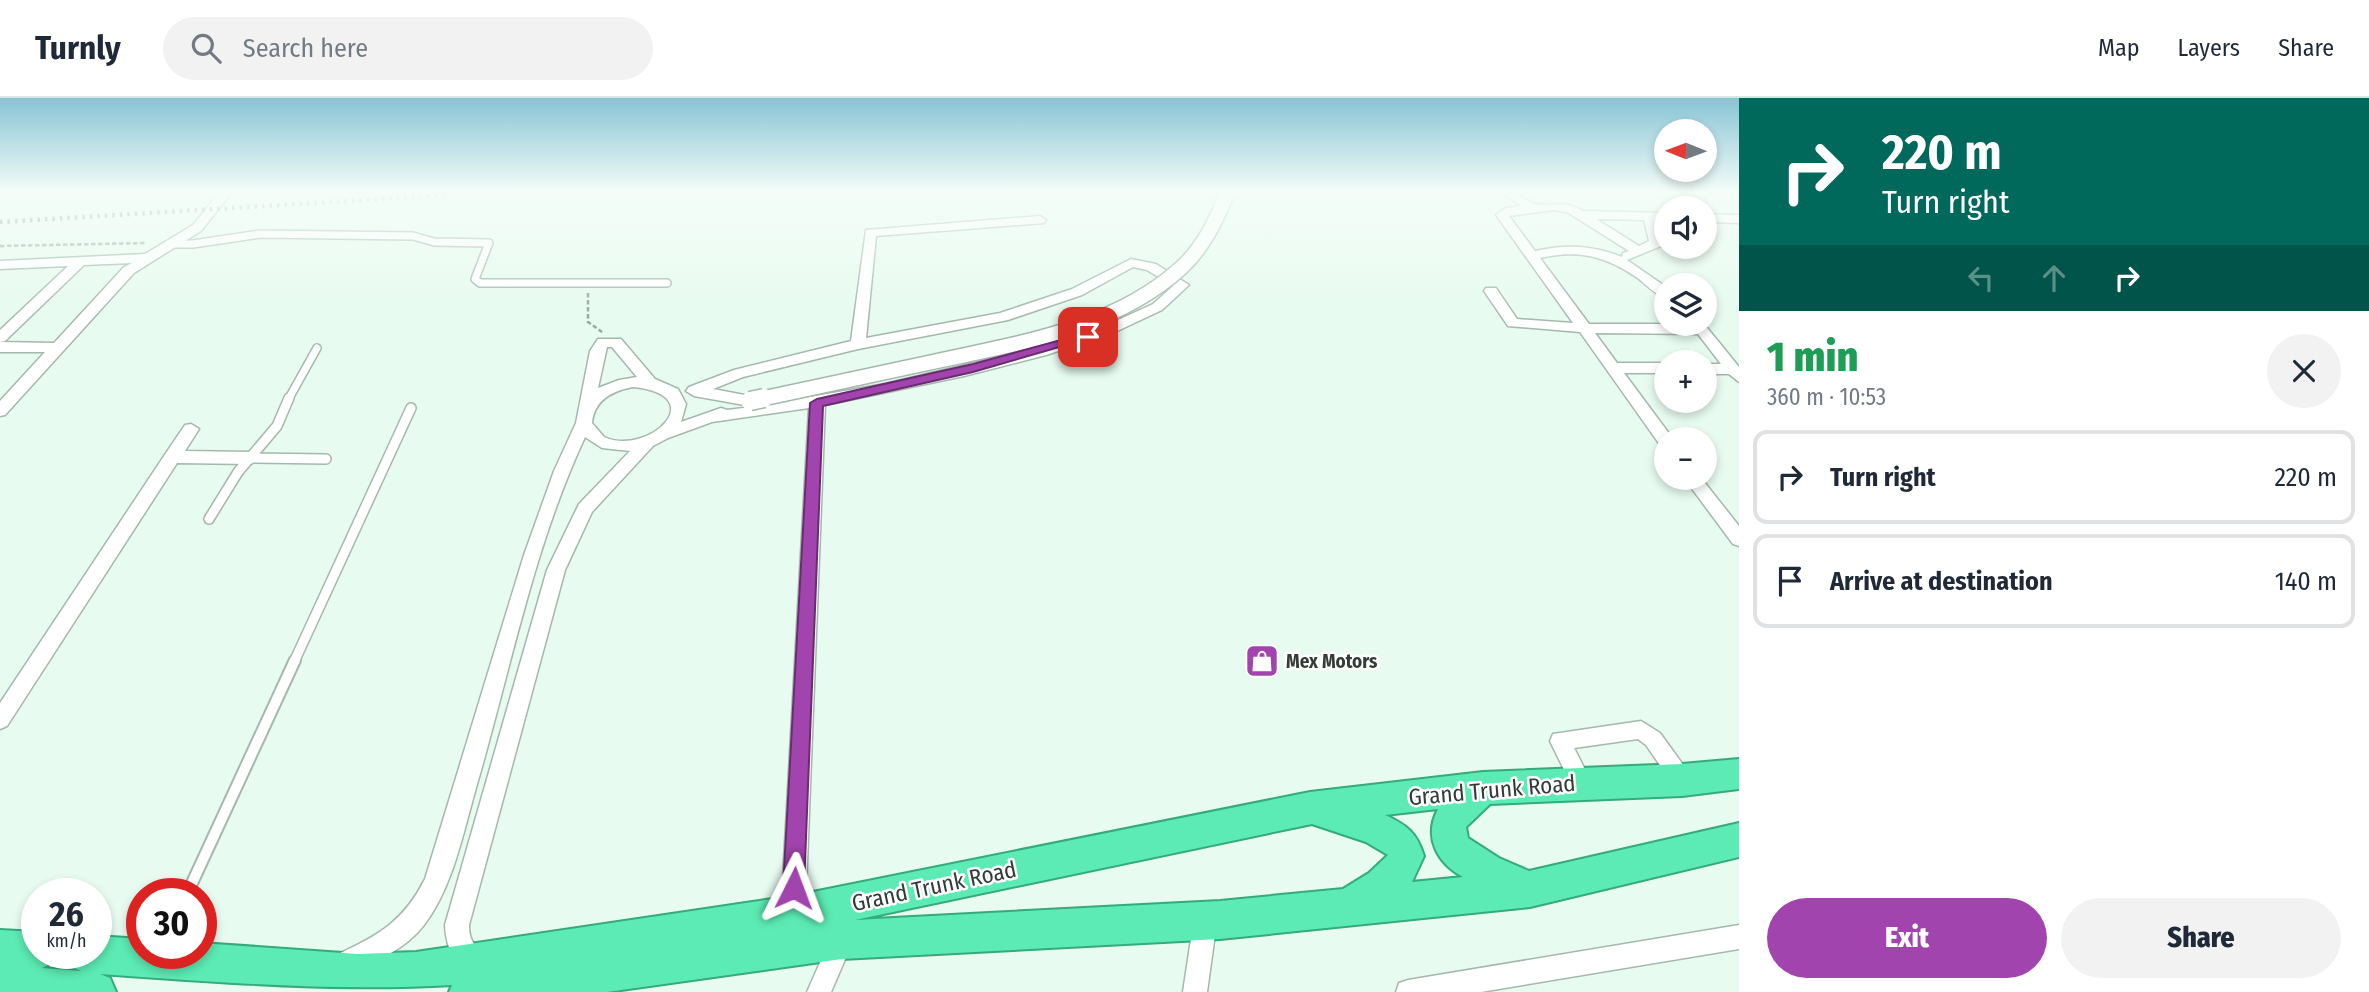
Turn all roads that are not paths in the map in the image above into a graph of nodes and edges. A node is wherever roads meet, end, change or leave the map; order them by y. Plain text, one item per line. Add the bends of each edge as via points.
1 (186, 234) edge
2 (296, 234) edge
3 (339, 234) edge
4 (870, 234) edge
5 (1208, 234) edge
6 (1515, 234) edge
7 (1611, 234) edge
8 (1655, 234) edge
9 (170, 244) junction
10 (1637, 250) junction
11 (1531, 256) junction
12 (144, 258) junction
13 (1623, 260) junction
14 (79, 262) junction
15 (3, 267) edge
16 (667, 283) dead end
17 (1654, 285) edge
18 (1490, 291) dead end
19 (1583, 327) junction
20 (1654, 327) edge
21 (1708, 336) edge
22 (0, 338) edge
23 (858, 344) junction
24 (0, 347) edge
25 (58, 348) junction
26 (317, 348) dead end
27 (1613, 368) junction
28 (1654, 368) edge
29 (1717, 371) edge
30 (1736, 373) edge
31 (655, 384) junction
32 (694, 391) junction
33 (750, 401) junction
34 (817, 403) junction
35 (411, 408) dead end
36 (0, 411) edge
37 (586, 415) junction
38 (712, 417) junction
39 (1655, 427) edge
40 (191, 429) dead end
41 (656, 439) junction
42 (172, 457) junction
43 (251, 458) junction
44 (326, 459) dead end
45 (1702, 490) edge
46 (209, 519) dead end
47 (1739, 537) edge
48 (0, 720) edge
49 (1739, 774) edge
50 (1682, 780) junction
51 (1581, 783) junction
52 (1483, 788) junction
53 (1310, 808) junction
54 (1739, 840) edge
55 (194, 878) edge
56 (1530, 889) junction
57 (1343, 910) junction
58 (793, 915) junction
59 (1220, 920) junction
60 (1739, 937) edge
61 (842, 940) junction
62 (0, 949) edge
63 (21, 950) edge
64 (217, 961) edge
65 (328, 971) junction
66 (471, 977) edge
67 (0, 984) edge
68 (530, 988) edge
69 (82, 992) edge
70 (819, 992) edge
71 (1195, 992) edge
72 (1408, 992) edge

1 - 9 street
2 - 9 lane
3 - 16 lane via 489,243 477,283
4 - 23 street
5 - 33 street, bridge via 1176,273 1134,301 1086,323 1003,347
6 - 11 street
7 - 10 street
8 - 10 street via 1657,241
9 - 12 street
10 - 13 street
11 - 13 street via 1583,251
11 - 19 street
12 - 14 street
12 - 25 street
13 - 17 street
14 - 15 street
14 - 22 street
18 - 19 street via 1513,323
19 - 20 street
19 - 27 street
21 - 30 street
23 - 32 street via 739,373
23 - 34 street via 1015,314 1077,292 1131,263 1151,267 1182,285 1176,294 1136,318 1072,343
24 - 25 street
25 - 36 street
26 - 43 lane via 277,426
27 - 28 street
27 - 39 street
29 - 30 street
31 - 32 street
31 - 37 street via 617,385 596,396
31 - 37 street via 616,342 603,342 597,351
31 - 41 street via 674,394 680,407 677,421
32 - 33 street
33 - 38 street
34 - 38 street
34 - 58 street
35 - 55 lane
37 - 41 street via 590,434 602,443 619,446
37 - 65 street via 530,561 469,775 428,895 417,915 385,943
38 - 41 street
40 - 42 street
41 - 66 street via 585,508 556,570 457,925 457,941
42 - 43 street
42 - 48 street
43 - 44 lane
43 - 46 lane
45 - 47 street
49 - 50 highway, Grand Trunk Road
50 - 51 highway, Grand Trunk Road
50 - 51 street via 1653,738 1638,729 1560,741
51 - 52 highway, Grand Trunk Road
52 - 53 highway, Grand Trunk Road
52 - 56 highway via 1465,799 1451,816 1447,839 1463,859
53 - 57 highway via 1388,831 1401,840 1407,853 1406,864 1384,887
53 - 58 highway, Grand Trunk Road
54 - 56 highway, Grand Trunk Road
56 - 57 highway, Grand Trunk Road
57 - 59 highway, Grand Trunk Road
58 - 66 highway, Grand Trunk Road
59 - 61 highway, Grand Trunk Road
59 - 71 street via 1205,926
60 - 72 street
61 - 68 highway, Grand Trunk Road
61 - 70 street
62 - 63 highway
64 - 65 highway, Grand Trunk Road
65 - 66 highway, Grand Trunk Road via 416,971
66 - 68 highway, Grand Trunk Road
67 - 69 highway

